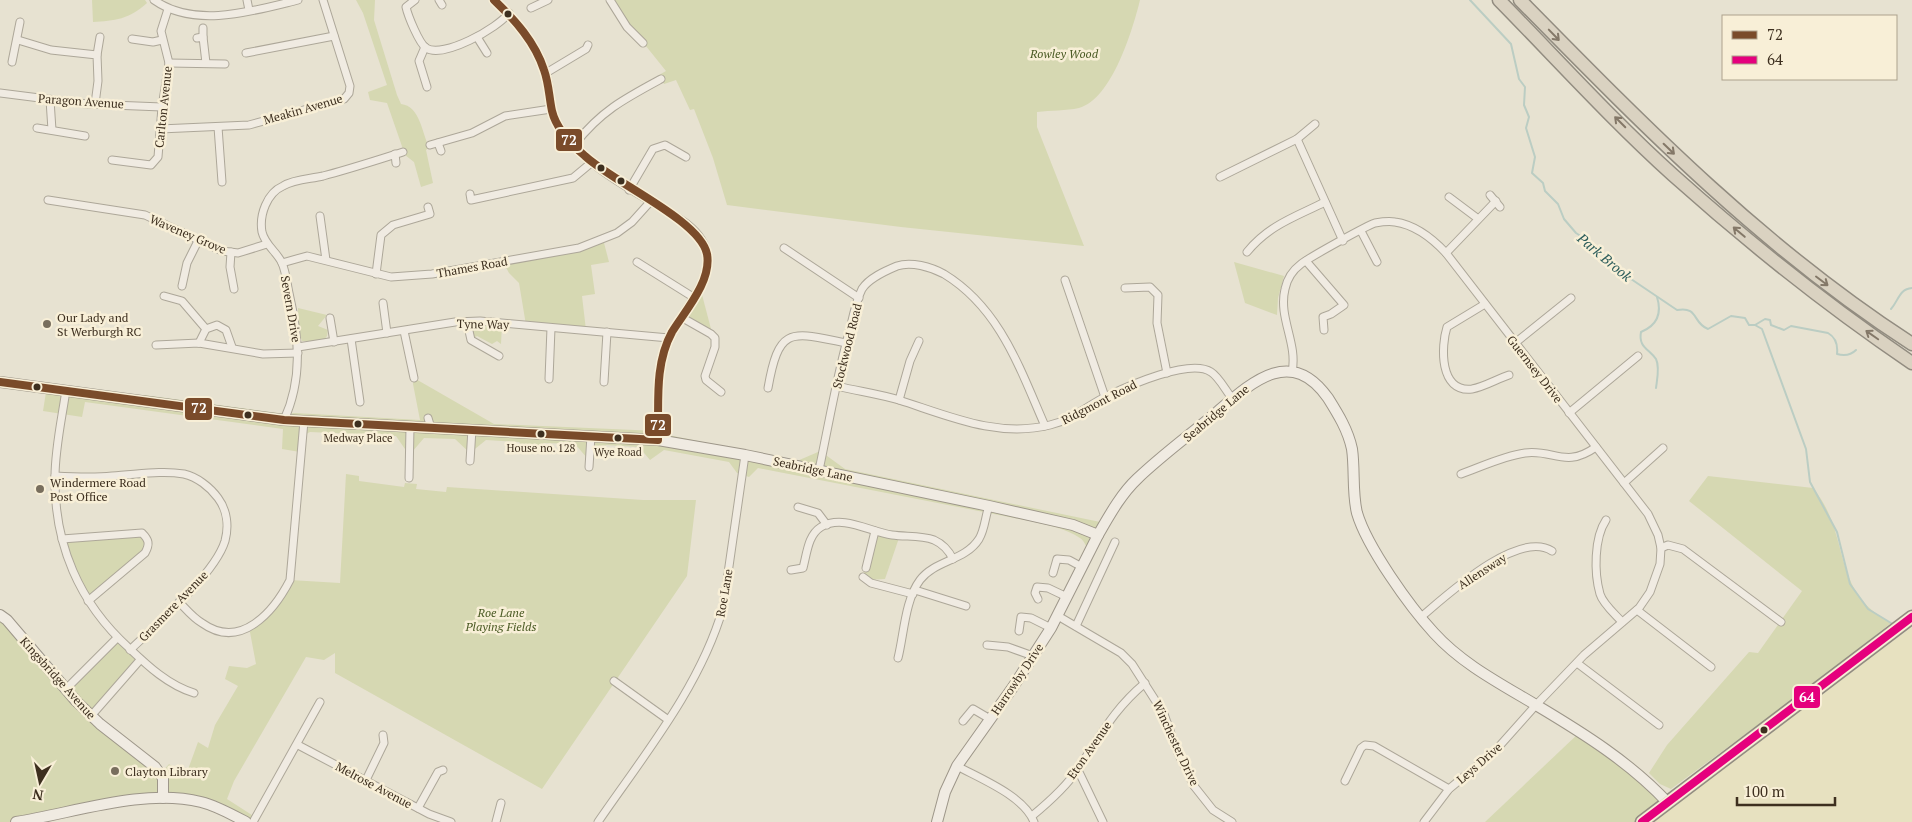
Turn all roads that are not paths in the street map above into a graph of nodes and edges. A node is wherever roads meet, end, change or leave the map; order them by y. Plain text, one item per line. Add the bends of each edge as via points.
1 (154, 0) edge
2 (247, 0) edge
3 (298, 0) edge
4 (323, 0) edge
5 (415, 0) edge
6 (494, 0) edge
7 (548, 0) edge
8 (610, 0) edge
9 (1498, 0) edge
10 (1520, 0) edge
11 (538, 2) edge
12 (531, 8) dead end
13 (168, 9) junction
14 (249, 10) junction
15 (509, 14) junction
16 (20, 22) dead end
17 (203, 28) dead end
18 (100, 36) dead end
19 (334, 36) junction
20 (477, 37) junction
21 (132, 39) dead end
22 (18, 40) junction
23 (162, 40) junction
24 (643, 43) dead end
25 (588, 45) dead end
26 (425, 48) junction
27 (486, 52) dead end
28 (251, 54) dead end
29 (97, 56) junction
30 (12, 62) dead end
31 (169, 63) junction
32 (206, 63) junction
33 (225, 64) dead end
34 (546, 73) junction
35 (661, 79) dead end
36 (427, 87) dead end
37 (0, 93) edge
38 (50, 100) junction
39 (95, 104) junction
40 (162, 107) junction
41 (551, 109) junction
42 (1315, 124) dead end
43 (218, 127) junction
44 (37, 128) dead end
45 (160, 129) junction
46 (52, 130) junction
47 (85, 136) dead end
48 (1297, 139) junction
49 (438, 143) junction
50 (575, 144) junction
51 (430, 145) dead end
52 (403, 152) dead end
53 (440, 152) dead end
54 (395, 154) junction
55 (686, 157) dead end
56 (112, 160) dead end
57 (396, 162) dead end
58 (591, 163) junction
59 (1220, 177) dead end
60 (222, 182) dead end
61 (629, 190) junction
62 (470, 194) dead end
63 (1449, 197) dead end
64 (48, 200) dead end
65 (1495, 201) dead end
66 (650, 202) junction
67 (1325, 202) junction
68 (427, 214) dead end
69 (320, 216) dead end
70 (1477, 218) junction
71 (1361, 230) junction
72 (199, 239) junction
73 (1343, 241) junction
74 (267, 244) junction
75 (784, 248) dead end
76 (231, 252) junction
77 (1247, 252) dead end
78 (1446, 253) junction
79 (326, 260) junction
80 (1306, 261) junction
81 (637, 262) dead end
82 (1377, 262) dead end
83 (282, 263) junction
84 (376, 274) junction
85 (1065, 280) dead end
86 (182, 286) dead end
87 (1125, 288) dead end
88 (234, 289) dead end
89 (164, 296) dead end
90 (693, 297) junction
91 (859, 298) junction
92 (1571, 298) dead end
93 (383, 303) dead end
94 (1486, 304) junction
95 (681, 317) junction
96 (467, 322) junction
97 (321, 325) dead end
98 (551, 328) junction
99 (206, 329) junction
100 (404, 330) junction
101 (1324, 330) dead end
102 (607, 332) junction
103 (388, 333) junction
104 (669, 338) junction
105 (351, 340) junction
106 (919, 340) dead end
107 (334, 342) junction
108 (199, 343) junction
109 (846, 343) junction
110 (1515, 343) junction
111 (1912, 344) edge
112 (156, 345) dead end
113 (232, 347) junction
114 (298, 350) junction
115 (499, 356) dead end
116 (1638, 356) dead end
117 (1912, 363) edge
118 (1292, 372) junction
119 (1167, 373) junction
120 (1509, 375) dead end
121 (414, 378) dead end
122 (549, 380) dead end
123 (0, 382) edge
124 (604, 382) dead end
125 (837, 386) junction
126 (768, 388) dead end
127 (66, 390) junction
128 (721, 392) dead end
129 (1104, 397) junction
130 (1232, 398) junction
131 (899, 400) junction
132 (360, 402) dead end
133 (1570, 412) junction
134 (284, 420) junction
135 (304, 421) junction
136 (1045, 426) junction
137 (410, 427) junction
138 (472, 429) junction
139 (591, 436) junction
140 (658, 440) junction
141 (1596, 447) junction
142 (1663, 448) dead end
143 (746, 455) junction
144 (470, 461) dead end
145 (589, 467) dead end
146 (819, 470) junction
147 (1461, 474) dead end
148 (55, 476) junction
149 (409, 478) dead end
150 (1624, 483) junction
151 (989, 506) junction
152 (798, 507) dead end
153 (1606, 520) dead end
154 (827, 525) junction
155 (876, 531) junction
156 (1098, 535) junction
157 (62, 539) junction
158 (1115, 542) dead end
159 (1660, 548) junction
160 (1552, 551) dead end
161 (953, 559) junction
162 (1082, 567) junction
163 (866, 568) dead end
164 (791, 570) dead end
165 (1053, 572) dead end
166 (863, 577) dead end
167 (914, 592) junction
168 (1067, 597) junction
169 (1038, 599) dead end
170 (88, 601) junction
171 (179, 602) junction
172 (966, 606) dead end
173 (0, 610) edge
174 (1636, 610) junction
175 (1058, 616) junction
176 (1421, 617) junction
177 (1912, 617) edge
178 (2, 618) edge
179 (1622, 622) junction
180 (1780, 622) dead end
181 (1076, 626) junction
182 (1051, 628) junction
183 (1019, 631) dead end
184 (117, 638) junction
185 (987, 646) dead end
186 (130, 650) junction
187 (1033, 656) junction
188 (898, 658) dead end
189 (140, 660) junction
190 (1577, 663) junction
191 (1711, 667) dead end
192 (614, 681) dead end
193 (1145, 683) junction
194 (66, 689) junction
195 (194, 693) dead end
196 (320, 702) dead end
197 (1536, 705) junction
198 (91, 716) junction
199 (667, 719) junction
200 (990, 719) junction
201 (964, 721) dead end
202 (1659, 725) dead end
203 (383, 735) dead end
204 (298, 745) junction
205 (958, 766) junction
206 (443, 770) dead end
207 (1078, 770) junction
208 (366, 780) junction
209 (1345, 781) dead end
210 (1449, 789) junction
211 (163, 798) junction
212 (501, 803) dead end
213 (1668, 803) junction
214 (418, 808) junction
215 (1033, 819) edge
216 (16, 822) edge
217 (246, 822) edge
218 (253, 822) edge
219 (451, 822) edge
220 (496, 822) edge
221 (598, 822) edge
222 (937, 822) edge
223 (1103, 822) edge
224 (1232, 822) edge
225 (1424, 822) edge
226 (1642, 822) edge

1 - 13 street
2 - 14 street
3 - 14 street
4 - 19 street, Meakin Avenue
5 - 26 street via 406,7
6 - 15 street
7 - 11 street
8 - 24 street via 627,27
117 -> 9 highway via 1776,264 1686,186
10 -> 111 highway via 1733,209 1806,269
11 - 12 street
13 - 14 street via 196,15
13 - 23 street, Carlton Avenue via 161,27
15 - 20 street
15 - 34 street via 530,42
16 - 22 street
17 - 32 street via 200,37
18 - 29 street
19 - 28 street
19 - 43 street, Meakin Avenue via 350,86 344,99 249,125
20 - 26 street via 439,51
20 - 27 street
21 - 23 street
22 - 29 street via 51,50
22 - 30 street
23 - 31 street, Carlton Avenue
25 - 34 street
26 - 36 street via 419,61
29 - 39 street
31 - 32 street
31 - 40 street, Carlton Avenue
32 - 33 street
34 - 41 street
35 - 50 street via 610,108
37 - 38 street, Paragon Avenue
38 - 39 street, Paragon Avenue
38 - 46 street
39 - 40 street, Paragon Avenue
40 - 45 street, Carlton Avenue
41 - 49 street via 505,116 472,134
41 - 50 street via 555,121
42 - 48 street
43 - 45 street, Meakin Avenue
43 - 60 street
44 - 46 street
45 - 56 street, Carlton Avenue via 158,157 151,165
46 - 47 street
48 - 59 street
48 - 67 street
49 - 51 street
49 - 53 street
50 - 58 street
52 - 54 street, Severn Drive
54 - 57 street
54 - 74 street, Severn Drive via 276,190 265,205 262,217 262,232
55 - 61 street via 665,145 658,146
58 - 61 street
58 - 62 street via 573,178 556,184 471,200
61 - 66 street
63 - 70 street
64 - 72 street, Waveney Grove via 145,216
65 - 70 street
66 - 84 street, Thames Road via 618,233 579,248 411,277
66 - 90 street via 695,231 706,246 706,276
67 - 73 street
67 - 77 street via 1271,228
68 - 84 street via 393,225 381,236
69 - 79 street
70 - 78 street
71 - 73 street, Guernsey Drive
71 - 78 street, Guernsey Drive via 1374,223 1394,222 1414,227 1433,239
71 - 82 street
72 - 76 street, Waveney Grove
72 - 86 street via 187,263
73 - 80 street, Guernsey Drive
74 - 76 street, Waveney Grove
74 - 83 street, Severn Drive
75 - 91 street
76 - 88 street
78 - 94 street, Guernsey Drive
79 - 83 street, Thames Road via 307,256
79 - 84 street, Thames Road
80 - 101 street via 1344,305 1322,316
80 - 118 street, Guernsey Drive via 1288,279 1282,306 1294,359
81 - 90 street via 644,270
83 - 114 street, Severn Drive
85 - 129 street
87 - 119 street via 1150,287 1158,295 1157,323
89 - 99 street via 182,301
90 - 95 street
91 - 109 street, Stockwood Road
91 - 136 street, Stockwood Road via 863,287 882,272 902,264 934,269 965,288 995,322 1010,347
92 - 110 street
93 - 103 street
94 - 110 street, Guernsey Drive
94 - 120 street via 1447,327 1444,367 1451,380 1471,389
95 - 104 street
95 - 128 street via 715,338 705,376
96 - 98 street, Tyne Way
96 - 100 street, Tyne Way
96 - 115 street via 471,340
97 - 107 street via 330,321
98 - 102 street, Tyne Way
98 - 122 street
99 - 108 street
99 - 113 street via 217,326 226,330
100 - 103 street, Tyne Way
100 - 121 street
102 - 104 street, Tyne Way
102 - 124 street
103 - 105 street, Tyne Way
104 - 140 street via 660,367
105 - 107 street, Tyne Way
105 - 132 street
106 - 131 street
107 - 114 street, Tyne Way
108 - 112 street, Tyne Way
108 - 113 street, Tyne Way
109 - 125 street, Stockwood Road
109 - 126 street via 799,334 787,339 776,354
110 - 133 street, Guernsey Drive
113 - 114 street, Tyne Way via 263,354
114 - 134 street, Severn Drive via 298,368
116 - 133 street
118 - 130 street, Seabridge Lane via 1266,375
118 - 176 street via 1318,384 1346,428 1352,448 1357,513 1363,529 1379,559
119 - 129 street, Ridgmont Road
119 - 130 street, Ridgmont Road via 1198,368 1211,372
123 - 127 street, Seabridge Lane
125 - 131 street, Ridgmont Road
125 - 146 street, Stockwood Road
127 - 134 street, Seabridge Lane
127 - 148 street
129 - 136 street, Ridgmont Road via 1078,415
130 - 156 street, Seabridge Lane via 1136,480
131 - 136 street, Ridgmont Road via 983,427
133 - 141 street, Guernsey Drive
134 - 135 street, Seabridge Lane
135 - 137 street, Seabridge Lane
135 - 171 street via 290,580 281,596 253,626 228,632 202,624
137 - 138 street, Seabridge Lane via 430,423
137 - 149 street
138 - 139 street, Seabridge Lane
138 - 144 street
139 - 140 street, Seabridge Lane
139 - 145 street
140 - 143 street, Seabridge Lane
141 - 147 street via 1585,455 1566,458 1527,452
141 - 150 street, Guernsey Drive
142 - 150 street
143 - 146 street, Seabridge Lane
143 - 199 street, Roe Lane via 720,617 695,675
146 - 151 street, Seabridge Lane
148 - 157 street
148 - 171 street, Grasmere Avenue via 166,472 186,475 213,491 227,516 225,542 213,563
150 - 159 street, Guernsey Drive via 1648,514 1658,534
151 - 156 street, Seabridge Lane via 1073,525
151 - 161 street via 979,539 964,555
152 - 154 street via 818,513
153 - 179 street via 1601,528 1597,564 1600,594
154 - 155 street via 856,524
154 - 164 street via 812,534 802,568
155 - 161 street via 936,541 947,549
155 - 163 street
156 - 162 street, Harrowby Drive
157 - 170 street via 70,569
157 - 170 street via 142,533 148,539 145,553
158 - 181 street
159 - 174 street, Guernsey Drive via 1656,580
159 - 180 street via 1668,545 1683,549
160 - 176 street, Allensway via 1532,546 1518,549 1465,581
161 - 167 street via 926,574
162 - 165 street via 1057,559
162 - 168 street, Harrowby Drive
166 - 167 street via 871,583
167 - 172 street
167 - 188 street
168 - 169 street via 1048,588 1037,587
168 - 175 street, Harrowby Drive
170 - 184 street
171 - 186 street, Grasmere Avenue
173 - 178 street, Kingsbridge Avenue
174 - 179 street, Guernsey Drive
174 - 191 street
175 - 181 street, Winchester Drive
175 - 182 street, Harrowby Drive
176 - 197 street via 1447,645 1489,678
177 - 213 highway
178 - 194 street, Kingsbridge Avenue
179 - 190 street, Guernsey Drive
181 - 193 street, Winchester Drive via 1121,653
182 - 183 street via 1031,618 1021,617
182 - 187 street, Harrowby Drive
184 - 186 street
184 - 194 street
185 - 187 street via 1008,647
186 - 189 street
187 - 200 street, Harrowby Drive
189 - 195 street via 175,685
189 - 198 street
190 - 197 street, Guernsey Drive
190 - 202 street
192 - 199 street
193 - 207 street, Eton Avenue via 1124,701 1107,723
193 - 224 street, Winchester Drive via 1164,714 1194,786 1213,810
194 - 198 street, Kingsbridge Avenue
196 - 204 street
197 - 210 street, Leys Drive via 1495,751
197 - 213 street via 1601,745 1657,790
198 - 211 street, Kingsbridge Avenue via 155,767 163,778
199 - 221 street, Roe Lane
200 - 201 street via 973,709
200 - 205 street, Harrowby Drive
203 - 208 street via 384,743
204 - 208 street, Melrose Avenue
204 - 218 street
205 - 215 street via 1011,796
205 - 222 street, Harrowby Drive via 945,792
206 - 214 street via 438,772
207 - 215 street, Eton Avenue
207 - 223 street
208 - 214 street, Melrose Avenue
209 - 210 street via 1361,748 1366,745 1374,746
210 - 225 street, Leys Drive
211 - 216 street via 138,799
211 - 217 street via 203,802
212 - 220 street
213 - 226 highway
214 - 219 street, Melrose Avenue

